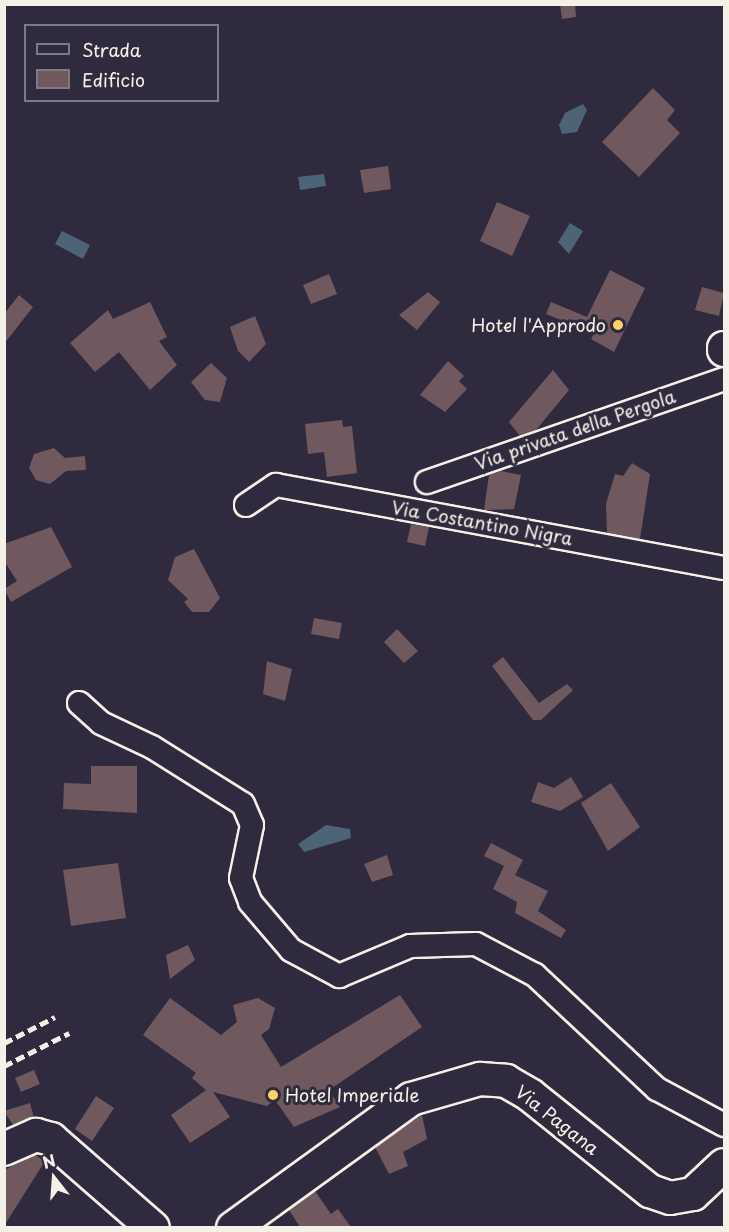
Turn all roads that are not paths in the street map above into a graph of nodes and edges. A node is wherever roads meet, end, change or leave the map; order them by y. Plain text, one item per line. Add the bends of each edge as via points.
1 (724, 379) edge
2 (427, 482) dead end
3 (246, 505) dead end
4 (724, 568) edge
5 (79, 703) dead end
6 (724, 1125) edge
7 (4, 1149) edge
8 (724, 1166) edge
9 (153, 1227) edge
10 (233, 1227) edge

1 - 2 street, Via privata della Pergola
3 - 4 street, Via Costantino Nigra via 276,485
5 - 6 street via 101,723 152,747 243,804 252,825 241,878 250,902 291,950 339,976 410,946 476,944 535,975 657,1089
7 - 9 main road via 36,1135 51,1139
8 - 10 main road, Via Pagana via 693,1194 670,1198 650,1191 530,1095 506,1081 480,1079 411,1099

